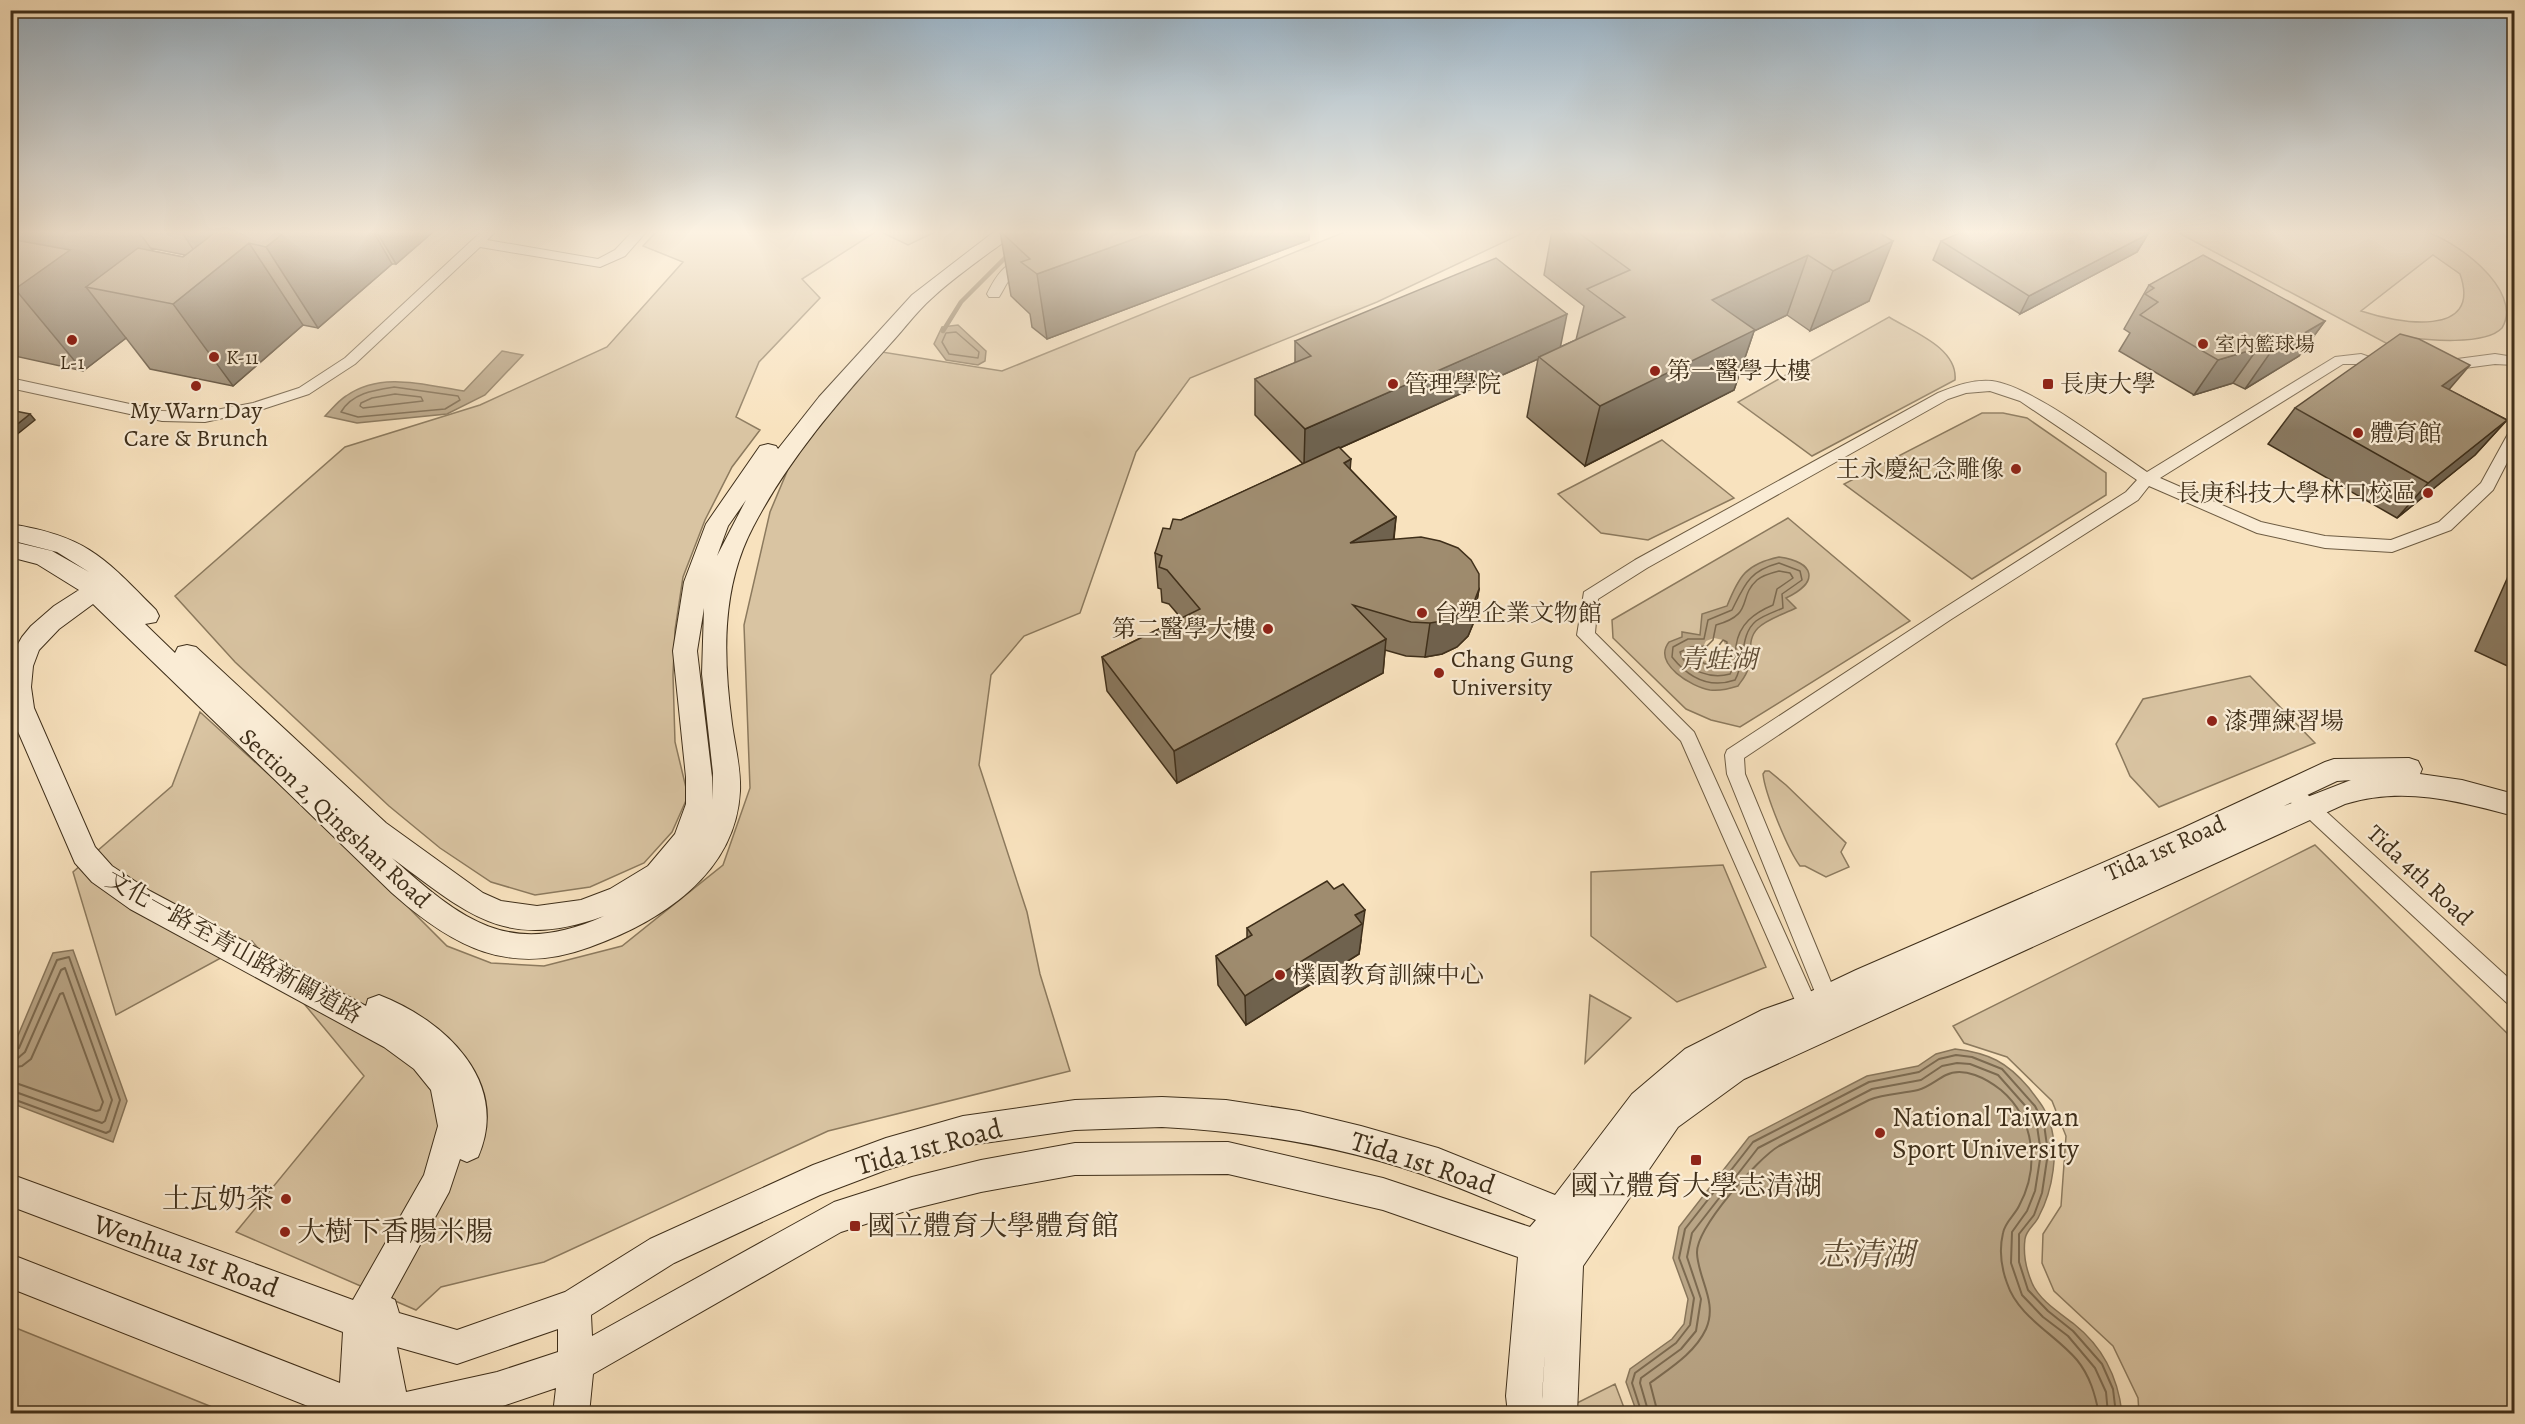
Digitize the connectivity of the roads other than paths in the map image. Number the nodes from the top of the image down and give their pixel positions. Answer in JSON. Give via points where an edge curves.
{"nodes":[{"id":1,"x":418,"y":297,"type":"edge"},
{"id":2,"x":904,"y":297,"type":"edge"},
{"id":3,"x":922,"y":297,"type":"edge"},
{"id":4,"x":2514,"y":361,"type":"edge"},
{"id":5,"x":2427,"y":368,"type":"edge"},
{"id":6,"x":2397,"y":370,"type":"edge"},
{"id":7,"x":10,"y":383,"type":"edge"},
{"id":8,"x":2514,"y":436,"type":"edge"},
{"id":9,"x":2147,"y":479,"type":"junction"},
{"id":10,"x":10,"y":532,"type":"edge"},
{"id":11,"x":10,"y":549,"type":"edge"},
{"id":12,"x":105,"y":592,"type":"junction"},
{"id":13,"x":2514,"y":791,"type":"edge"},
{"id":14,"x":2300,"y":799,"type":"junction"},
{"id":15,"x":2514,"y":805,"type":"edge"},
{"id":16,"x":2514,"y":996,"type":"edge"},
{"id":17,"x":1823,"y":1009,"type":"junction"},
{"id":18,"x":10,"y":1190,"type":"edge"},
{"id":19,"x":1562,"y":1213,"type":"junction"},
{"id":20,"x":1592,"y":1226,"type":"junction"},
{"id":21,"x":1536,"y":1246,"type":"junction"},
{"id":22,"x":1567,"y":1261,"type":"junction"},
{"id":23,"x":10,"y":1271,"type":"edge"},
{"id":24,"x":574,"y":1306,"type":"junction"},
{"id":25,"x":369,"y":1323,"type":"junction"},
{"id":26,"x":576,"y":1364,"type":"junction"},
{"id":27,"x":495,"y":1402,"type":"edge"},
{"id":28,"x":354,"y":1410,"type":"edge"},
{"id":29,"x":392,"y":1413,"type":"edge"},
{"id":30,"x":571,"y":1413,"type":"edge"},
{"id":31,"x":1526,"y":1413,"type":"edge"},
{"id":32,"x":1559,"y":1413,"type":"edge"}],
"edges":[{"from":1,"to":7,"type":"street","via":[[350,361],[304,391],[255,407],[205,417],[162,416]]},
{"from":2,"to":12,"type":"street","name":"Section 2, Qingshan Road","via":[[859,342],[788,425],[717,524],[696,582],[685,651],[699,804],[687,840],[658,874],[620,898],[581,912],[537,919],[498,913],[473,902],[376,831]]},
{"from":3,"to":12,"type":"street","name":"Section 2, Qingshan Road","via":[[832,394],[768,479],[737,535],[717,594],[715,668],[728,776],[725,806],[713,838],[674,890],[644,912],[566,943],[527,948],[495,944],[459,929],[375,861]]},
{"from":4,"to":5,"type":"street","via":[[2495,359]]},
{"from":6,"to":9,"type":"street","via":[[2361,359],[2340,360]]},
{"from":8,"to":9,"type":"street","via":[[2487,486],[2445,526],[2392,546],[2325,542],[2257,527]]},
{"from":9,"to":17,"type":"street","via":[[2132,496],[1734,755],[1737,774]]},
{"from":9,"to":17,"type":"street","via":[[2025,398],[1991,386],[1964,388],[1943,396],[1590,596],[1586,635],[1688,737]]},
{"from":10,"to":12,"type":"street","name":"Section 2, Qingshan Road","via":[[39,537],[83,555]]},
{"from":11,"to":12,"type":"street","name":"Section 2, Qingshan Road","via":[[44,557]]},
{"from":12,"to":25,"type":"street","name":"文化一路至青山路新闢道路","via":[[76,603],[48,625],[26,651],[18,673],[21,708],[85,855],[102,874],[140,900],[395,1037],[425,1059],[445,1084],[454,1126],[438,1181]]},
{"from":13,"to":14,"type":"street","name":"Tida 1st Road","via":[[2493,783],[2401,767],[2334,770]]},
{"from":14,"to":15,"type":"street","name":"Tida 1st Road","via":[[2405,783],[2490,796]]},
{"from":14,"to":16,"type":"street","name":"Tida 4th Road"},
{"from":14,"to":17,"type":"street","name":"Tida 1st Road"},
{"from":17,"to":19,"type":"street","name":"Tida 1st Road","via":[[1773,1020],[1696,1059],[1643,1105]]},
{"from":17,"to":20,"type":"street","name":"Tida 1st Road","via":[[1667,1116]]},
{"from":18,"to":25,"type":"street","name":"Wenhua 1st Road"},
{"from":19,"to":20,"type":"street","name":"Tida 1st Road"},
{"from":19,"to":21,"type":"street","name":"Tida 1st Road"},
{"from":19,"to":24,"type":"street","name":"Tida 1st Road","via":[[1438,1164],[1299,1126],[1162,1112],[1075,1115],[963,1131],[813,1181],[662,1251]]},
{"from":20,"to":22,"type":"street","name":"Tida 1st Road"},
{"from":21,"to":22,"type":"street","name":"Tida 1st Road"},
{"from":21,"to":26,"type":"street","name":"Tida 1st Road","via":[[1383,1194],[1228,1158],[1075,1159],[981,1176],[834,1218]]},
{"from":21,"to":31,"type":"street","via":[[1524,1396]]},
{"from":22,"to":32,"type":"street"},
{"from":23,"to":28,"type":"street"},
{"from":24,"to":25,"type":"street","name":"Tida 1st Road","via":[[457,1347]]},
{"from":24,"to":26,"type":"street"},
{"from":25,"to":28,"type":"street"},
{"from":25,"to":29,"type":"street"},
{"from":26,"to":27,"type":"street","name":"Tida 1st Road"},
{"from":26,"to":30,"type":"street"},
{"from":27,"to":29,"type":"street","name":"Tida 1st Road"},
{"from":28,"to":29,"type":"street","name":"Tida 1st Road"}]}
